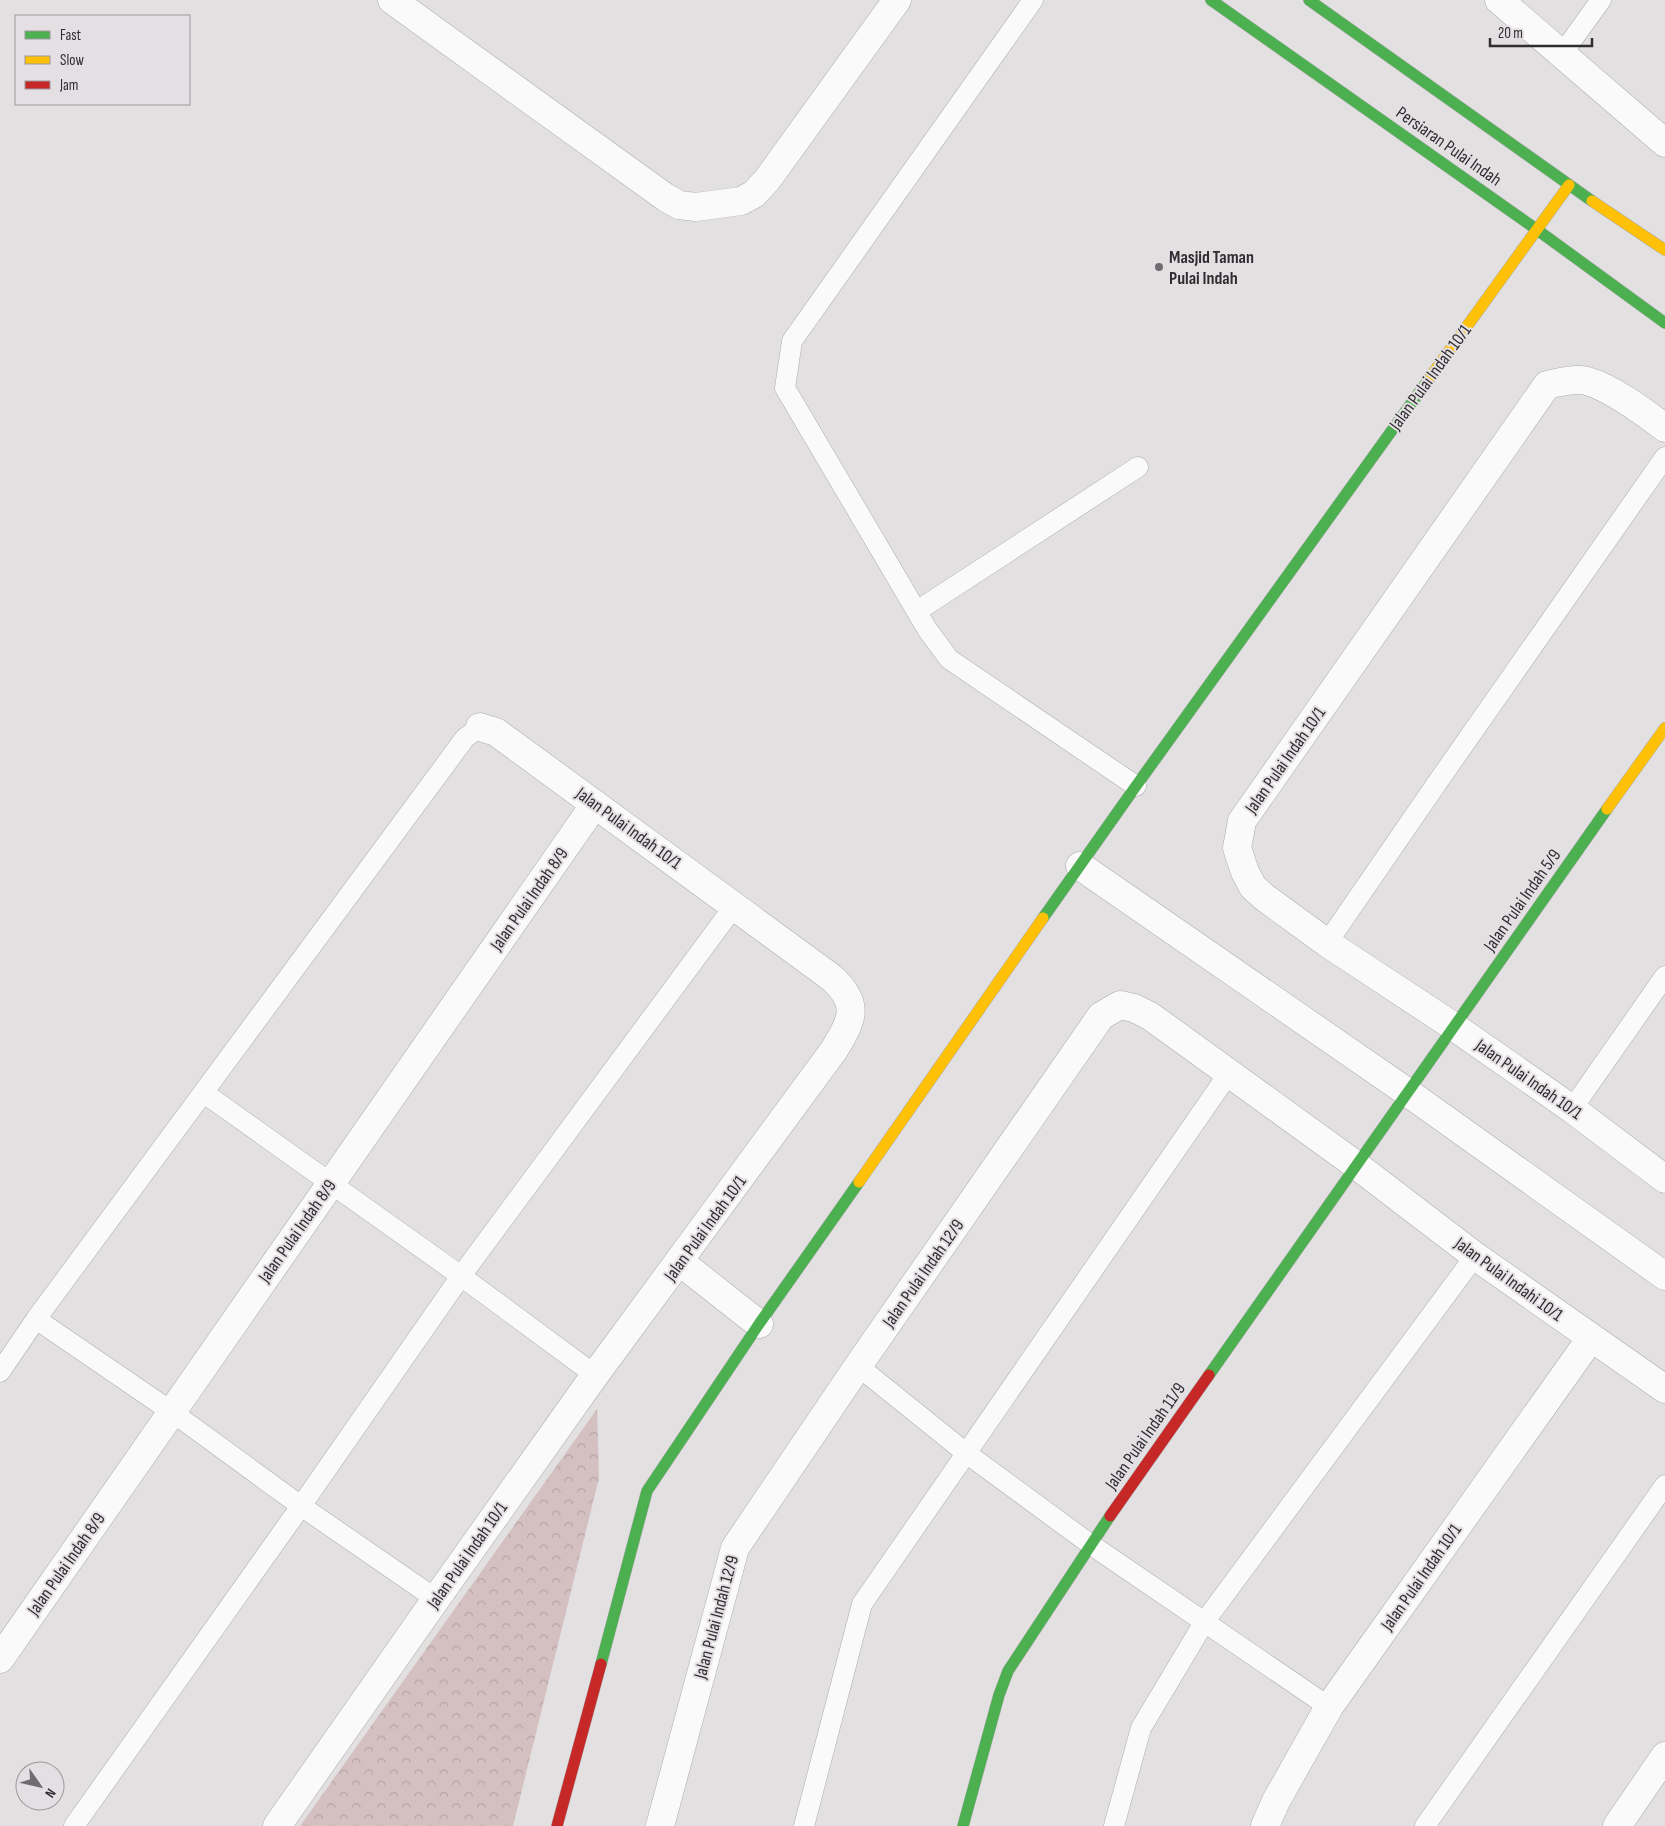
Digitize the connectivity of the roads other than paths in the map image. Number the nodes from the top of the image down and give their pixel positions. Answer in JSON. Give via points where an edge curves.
{"nodes":[{"id":1,"x":392,"y":0,"type":"edge"},
{"id":2,"x":897,"y":0,"type":"edge"},
{"id":3,"x":1033,"y":0,"type":"edge"},
{"id":4,"x":1211,"y":0,"type":"edge"},
{"id":5,"x":1308,"y":0,"type":"edge"},
{"id":6,"x":1499,"y":0,"type":"edge"},
{"id":7,"x":1601,"y":0,"type":"edge"},
{"id":8,"x":1562,"y":54,"type":"junction"},
{"id":9,"x":1665,"y":142,"type":"edge"},
{"id":10,"x":1568,"y":185,"type":"junction"},
{"id":11,"x":1536,"y":229,"type":"junction"},
{"id":12,"x":1665,"y":250,"type":"edge"},
{"id":13,"x":1665,"y":323,"type":"edge"},
{"id":14,"x":1665,"y":428,"type":"edge"},
{"id":15,"x":1665,"y":457,"type":"edge"},
{"id":16,"x":1138,"y":467,"type":"dead end"},
{"id":17,"x":917,"y":611,"type":"junction"},
{"id":18,"x":480,"y":727,"type":"joint"},
{"id":19,"x":1665,"y":728,"type":"edge"},
{"id":20,"x":1136,"y":786,"type":"junction"},
{"id":21,"x":595,"y":804,"type":"junction"},
{"id":22,"x":1080,"y":866,"type":"junction"},
{"id":23,"x":735,"y":905,"type":"junction"},
{"id":24,"x":1327,"y":943,"type":"junction"},
{"id":25,"x":1665,"y":976,"type":"edge"},
{"id":26,"x":1454,"y":1026,"type":"junction"},
{"id":27,"x":1229,"y":1073,"type":"junction"},
{"id":28,"x":1407,"y":1092,"type":"junction"},
{"id":29,"x":204,"y":1093,"type":"junction"},
{"id":30,"x":1572,"y":1109,"type":"junction"},
{"id":31,"x":1356,"y":1165,"type":"junction"},
{"id":32,"x":1665,"y":1179,"type":"edge"},
{"id":33,"x":331,"y":1182,"type":"junction"},
{"id":34,"x":1475,"y":1256,"type":"junction"},
{"id":35,"x":680,"y":1262,"type":"junction"},
{"id":36,"x":461,"y":1276,"type":"junction"},
{"id":37,"x":1665,"y":1276,"type":"edge"},
{"id":38,"x":36,"y":1319,"type":"junction"},
{"id":39,"x":759,"y":1324,"type":"junction"},
{"id":40,"x":1591,"y":1338,"type":"junction"},
{"id":41,"x":858,"y":1366,"type":"junction"},
{"id":42,"x":0,"y":1372,"type":"edge"},
{"id":43,"x":595,"y":1375,"type":"junction"},
{"id":44,"x":1665,"y":1390,"type":"edge"},
{"id":45,"x":172,"y":1412,"type":"junction"},
{"id":46,"x":966,"y":1453,"type":"junction"},
{"id":47,"x":1665,"y":1485,"type":"edge"},
{"id":48,"x":301,"y":1506,"type":"junction"},
{"id":49,"x":1090,"y":1544,"type":"junction"},
{"id":50,"x":436,"y":1599,"type":"junction"},
{"id":51,"x":1205,"y":1621,"type":"junction"},
{"id":52,"x":0,"y":1659,"type":"edge"},
{"id":53,"x":1329,"y":1707,"type":"junction"},
{"id":54,"x":1665,"y":1756,"type":"edge"},
{"id":55,"x":74,"y":1826,"type":"edge"},
{"id":56,"x":278,"y":1826,"type":"edge"},
{"id":57,"x":557,"y":1826,"type":"edge"},
{"id":58,"x":660,"y":1826,"type":"edge"},
{"id":59,"x":804,"y":1826,"type":"edge"},
{"id":60,"x":963,"y":1826,"type":"edge"},
{"id":61,"x":1114,"y":1826,"type":"edge"},
{"id":62,"x":1265,"y":1826,"type":"edge"},
{"id":63,"x":1425,"y":1826,"type":"edge"},
{"id":64,"x":1617,"y":1826,"type":"edge"}],
"edges":[{"from":1,"to":2,"type":"street","via":[[665,197],[680,205],[696,207],[741,201],[754,194]]},
{"from":3,"to":17,"type":"lane","via":[[792,341],[785,388]]},
{"from":4,"to":11,"type":"street","name":"Persiaran Pulai Indah"},
{"from":5,"to":10,"type":"street"},
{"from":6,"to":8,"type":"street"},
{"from":7,"to":8,"type":"lane"},
{"from":8,"to":9,"type":"street"},
{"from":10,"to":11,"type":"street","name":"Jalan Pulai Indah 10/1"},
{"from":10,"to":12,"type":"street"},
{"from":11,"to":13,"type":"street","name":"Persiaran Pulai Indah"},
{"from":11,"to":20,"type":"street","name":"Jalan Pulai Indah 10/1"},
{"from":14,"to":24,"type":"street","name":"Jalan Pulai Indah 10/1","via":[[1644,411],[1586,381],[1548,385],[1242,821],[1237,848],[1253,887]]},
{"from":15,"to":24,"type":"lane"},
{"from":16,"to":17,"type":"lane"},
{"from":17,"to":20,"type":"lane","via":[[949,659]]},
{"from":18,"to":21,"type":"street","name":"Jalan Pulai Indah 10/1","via":[[496,732]]},
{"from":18,"to":29,"type":"lane","via":[[465,738]]},
{"from":19,"to":26,"type":"street","name":"Jalan Pulai Indah 5/9"},
{"from":20,"to":22,"type":"street","name":"Jalan Pulai Indah 10/1"},
{"from":21,"to":23,"type":"street","name":"Jalan Pulai Indah 10/1"},
{"from":21,"to":33,"type":"street","name":"Jalan Pulai Indah 8/9"},
{"from":22,"to":28,"type":"street"},
{"from":22,"to":39,"type":"street","name":"Jalan Pulai Indah 10/1"},
{"from":23,"to":35,"type":"street","name":"Jalan Pulai Indah 10/1","via":[[832,978],[844,989],[852,1008],[846,1030],[834,1050]]},
{"from":23,"to":36,"type":"lane"},
{"from":24,"to":26,"type":"street","name":"Jalan Pulai Indah 10/1"},
{"from":25,"to":30,"type":"lane"},
{"from":26,"to":28,"type":"street","name":"Jalan Pulai Indah 5/9"},
{"from":26,"to":30,"type":"street","name":"Jalan Pulai Indah 10/1"},
{"from":27,"to":31,"type":"street","name":"Jalan Pulai Indah 12/9"},
{"from":27,"to":41,"type":"street","name":"Jalan Pulai Indah 12/9","via":[[1134,1008],[1120,1005],[1101,1016]]},
{"from":27,"to":46,"type":"lane"},
{"from":28,"to":31,"type":"street","name":"Jalan Pulai Indah 11/9"},
{"from":28,"to":37,"type":"street"},
{"from":29,"to":33,"type":"lane"},
{"from":29,"to":38,"type":"lane"},
{"from":30,"to":32,"type":"street","name":"Jalan Pulai Indah 10/1"},
{"from":31,"to":34,"type":"street","name":"Jalan Pulai Indahi 10/1"},
{"from":31,"to":49,"type":"street","name":"Jalan Pulai Indah 11/9"},
{"from":33,"to":36,"type":"lane"},
{"from":33,"to":45,"type":"street","name":"Jalan Pulai Indah 8/9"},
{"from":34,"to":40,"type":"street","name":"Jalan Pulai Indahi 10/1"},
{"from":34,"to":51,"type":"lane"},
{"from":35,"to":39,"type":"street"},
{"from":35,"to":43,"type":"street","name":"Jalan Pulai Indah 10/1"},
{"from":36,"to":43,"type":"lane"},
{"from":36,"to":48,"type":"lane"},
{"from":38,"to":42,"type":"lane"},
{"from":38,"to":45,"type":"lane"},
{"from":39,"to":57,"type":"street","name":"Jalan Pulai Indah 10/1","via":[[647,1491]]},
{"from":40,"to":44,"type":"street","name":"Jalan Pulai Indahi 10/1"},
{"from":40,"to":53,"type":"street","name":"Jalan Pulai Indah 10/1"},
{"from":41,"to":46,"type":"lane"},
{"from":41,"to":58,"type":"street","name":"Jalan Pulai Indah 12/9","via":[[735,1548]]},
{"from":43,"to":50,"type":"street","name":"Jalan Pulai Indah 10/1"},
{"from":45,"to":48,"type":"lane"},
{"from":45,"to":52,"type":"street","name":"Jalan Pulai Indah 8/9"},
{"from":46,"to":49,"type":"lane"},
{"from":46,"to":59,"type":"lane","via":[[862,1604]]},
{"from":47,"to":63,"type":"lane"},
{"from":48,"to":50,"type":"lane"},
{"from":48,"to":55,"type":"lane"},
{"from":49,"to":51,"type":"lane"},
{"from":49,"to":60,"type":"street","name":"Jalan Pulai Indah 11/9","via":[[1008,1671]]},
{"from":50,"to":56,"type":"street","name":"Jalan Pulai Indah 10/1"},
{"from":51,"to":53,"type":"lane"},
{"from":51,"to":61,"type":"lane","via":[[1141,1728]]},
{"from":53,"to":62,"type":"street","name":"Jalan Pulai Indah 10/1"},
{"from":54,"to":64,"type":"street"}]}
